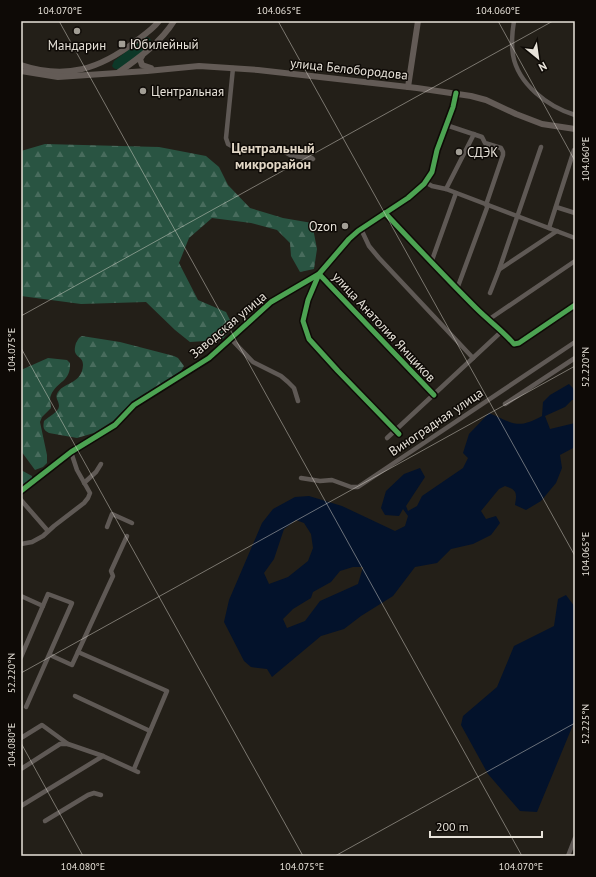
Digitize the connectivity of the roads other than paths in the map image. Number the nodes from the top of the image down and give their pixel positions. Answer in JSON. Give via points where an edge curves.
{"nodes":[{"id":1,"x":159,"y":21,"type":"edge"},
{"id":2,"x":174,"y":21,"type":"edge"},
{"id":3,"x":418,"y":21,"type":"edge"},
{"id":4,"x":514,"y":21,"type":"edge"},
{"id":5,"x":153,"y":45,"type":"junction"},
{"id":6,"x":116,"y":56,"type":"junction"},
{"id":7,"x":21,"y":65,"type":"edge"},
{"id":8,"x":233,"y":68,"type":"junction"},
{"id":9,"x":162,"y":69,"type":"junction"},
{"id":10,"x":21,"y":71,"type":"edge"},
{"id":11,"x":117,"y":72,"type":"junction"},
{"id":12,"x":408,"y":87,"type":"junction"},
{"id":13,"x":456,"y":93,"type":"junction"},
{"id":14,"x":575,"y":115,"type":"edge"},
{"id":15,"x":446,"y":125,"type":"junction"},
{"id":16,"x":575,"y":129,"type":"edge"},
{"id":17,"x":474,"y":134,"type":"junction"},
{"id":18,"x":541,"y":146,"type":"dead end"},
{"id":19,"x":574,"y":150,"type":"edge"},
{"id":20,"x":313,"y":159,"type":"dead end"},
{"id":21,"x":568,"y":169,"type":"junction"},
{"id":22,"x":575,"y":171,"type":"edge"},
{"id":23,"x":425,"y":182,"type":"junction"},
{"id":24,"x":446,"y":189,"type":"junction"},
{"id":25,"x":456,"y":193,"type":"junction"},
{"id":26,"x":487,"y":205,"type":"junction"},
{"id":27,"x":556,"y":207,"type":"junction"},
{"id":28,"x":385,"y":213,"type":"junction"},
{"id":29,"x":575,"y":214,"type":"edge"},
{"id":30,"x":518,"y":217,"type":"junction"},
{"id":31,"x":549,"y":228,"type":"junction"},
{"id":32,"x":362,"y":229,"type":"junction"},
{"id":33,"x":557,"y":231,"type":"junction"},
{"id":34,"x":575,"y":238,"type":"edge"},
{"id":35,"x":575,"y":261,"type":"edge"},
{"id":36,"x":431,"y":263,"type":"junction"},
{"id":37,"x":500,"y":270,"type":"junction"},
{"id":38,"x":319,"y":274,"type":"junction"},
{"id":39,"x":457,"y":289,"type":"junction"},
{"id":40,"x":490,"y":293,"type":"dead end"},
{"id":41,"x":575,"y":305,"type":"edge"},
{"id":42,"x":488,"y":320,"type":"junction"},
{"id":43,"x":502,"y":331,"type":"junction"},
{"id":44,"x":231,"y":339,"type":"junction"},
{"id":45,"x":575,"y":342,"type":"edge"},
{"id":46,"x":473,"y":358,"type":"junction"},
{"id":47,"x":575,"y":358,"type":"edge"},
{"id":48,"x":434,"y":395,"type":"junction"},
{"id":49,"x":298,"y":401,"type":"dead end"},
{"id":50,"x":504,"y":404,"type":"dead end"},
{"id":51,"x":397,"y":432,"type":"junction"},
{"id":52,"x":387,"y":438,"type":"dead end"},
{"id":53,"x":71,"y":452,"type":"junction"},
{"id":54,"x":101,"y":464,"type":"dead end"},
{"id":55,"x":301,"y":478,"type":"dead end"},
{"id":56,"x":84,"y":483,"type":"junction"},
{"id":57,"x":21,"y":492,"type":"edge"},
{"id":58,"x":21,"y":500,"type":"edge"},
{"id":59,"x":132,"y":523,"type":"dead end"},
{"id":60,"x":107,"y":527,"type":"dead end"},
{"id":61,"x":48,"y":531,"type":"junction"},
{"id":62,"x":127,"y":536,"type":"dead end"},
{"id":63,"x":21,"y":544,"type":"edge"},
{"id":64,"x":21,"y":596,"type":"edge"},
{"id":65,"x":43,"y":606,"type":"junction"},
{"id":66,"x":78,"y":652,"type":"junction"},
{"id":67,"x":50,"y":655,"type":"junction"},
{"id":68,"x":21,"y":656,"type":"edge"},
{"id":69,"x":75,"y":696,"type":"dead end"},
{"id":70,"x":26,"y":707,"type":"dead end"},
{"id":71,"x":150,"y":730,"type":"junction"},
{"id":72,"x":21,"y":738,"type":"edge"},
{"id":73,"x":68,"y":744,"type":"junction"},
{"id":74,"x":103,"y":756,"type":"junction"},
{"id":75,"x":21,"y":769,"type":"edge"},
{"id":76,"x":101,"y":795,"type":"dead end"},
{"id":77,"x":21,"y":806,"type":"edge"},
{"id":78,"x":45,"y":821,"type":"dead end"},
{"id":79,"x":575,"y":838,"type":"edge"},
{"id":80,"x":568,"y":856,"type":"edge"}],
"edges":[{"from":1,"to":6,"type":"main road"},
{"from":2,"to":5,"type":"main road"},
{"from":3,"to":12,"type":"main road"},
{"from":4,"to":14,"type":"street","via":[[511,38],[513,57],[520,74],[528,86],[548,102]]},
{"from":5,"to":9,"type":"main road","name":"улица Белобородова","via":[[140,59],[140,63],[145,67]]},
{"from":5,"to":11,"type":"main road"},
{"from":6,"to":7,"type":"main road","via":[[96,66],[71,71],[44,70]]},
{"from":6,"to":11,"type":"main road","via":[[108,64],[110,69]]},
{"from":8,"to":9,"type":"main road","name":"улица Белобородова","via":[[199,66]]},
{"from":8,"to":12,"type":"main road","name":"улица Белобородова"},
{"from":8,"to":20,"type":"street","via":[[226,138],[228,144],[237,149],[285,152],[292,156]]},
{"from":9,"to":11,"type":"main road","name":"улица Белобородова"},
{"from":10,"to":11,"type":"main road","name":"улица Белобородова","via":[[58,77]]},
{"from":12,"to":13,"type":"main road","name":"улица Белобородова"},
{"from":13,"to":15,"type":"main road","name":"Заводская улица"},
{"from":13,"to":16,"type":"main road","name":"улица Белобородова","via":[[486,100],[542,124]]},
{"from":15,"to":17,"type":"street"},
{"from":15,"to":23,"type":"main road","name":"Заводская улица","via":[[432,172]]},
{"from":17,"to":24,"type":"street"},
{"from":17,"to":26,"type":"street","via":[[485,143],[501,148],[503,152]]},
{"from":18,"to":30,"type":"street"},
{"from":19,"to":21,"type":"street"},
{"from":21,"to":22,"type":"street"},
{"from":21,"to":27,"type":"street"},
{"from":23,"to":24,"type":"street"},
{"from":23,"to":28,"type":"main road","name":"Заводская улица","via":[[408,198]]},
{"from":24,"to":25,"type":"street"},
{"from":25,"to":26,"type":"street"},
{"from":25,"to":36,"type":"street"},
{"from":26,"to":30,"type":"street"},
{"from":26,"to":39,"type":"street"},
{"from":27,"to":29,"type":"street"},
{"from":27,"to":31,"type":"street"},
{"from":28,"to":32,"type":"main road","name":"Заводская улица"},
{"from":28,"to":36,"type":"street"},
{"from":30,"to":31,"type":"street"},
{"from":30,"to":37,"type":"street"},
{"from":31,"to":33,"type":"street"},
{"from":32,"to":38,"type":"main road","name":"Заводская улица","via":[[349,239]]},
{"from":32,"to":46,"type":"street","via":[[369,246],[379,258]]},
{"from":33,"to":34,"type":"street"},
{"from":33,"to":37,"type":"street"},
{"from":35,"to":42,"type":"street"},
{"from":36,"to":39,"type":"street"},
{"from":37,"to":40,"type":"street"},
{"from":38,"to":44,"type":"main road","name":"Заводская улица","via":[[271,302]]},
{"from":38,"to":48,"type":"street","name":"улица Анатолия Ямщиков"},
{"from":38,"to":51,"type":"street","via":[[303,320],[311,341]]},
{"from":39,"to":42,"type":"street"},
{"from":41,"to":43,"type":"street","via":[[518,344],[514,344]]},
{"from":42,"to":43,"type":"street"},
{"from":43,"to":46,"type":"street"},
{"from":44,"to":49,"type":"street","via":[[253,362],[288,382],[294,388]]},
{"from":44,"to":53,"type":"main road","name":"Заводская улица","via":[[199,365],[134,405],[112,427]]},
{"from":45,"to":55,"type":"street","name":"Виноградная улица","via":[[358,487],[332,480],[320,482]]},
{"from":46,"to":48,"type":"street"},
{"from":47,"to":50,"type":"street"},
{"from":48,"to":51,"type":"street"},
{"from":51,"to":52,"type":"street"},
{"from":53,"to":56,"type":"street"},
{"from":53,"to":57,"type":"main road","name":"Заводская улица"},
{"from":54,"to":56,"type":"street"},
{"from":56,"to":61,"type":"street","via":[[90,493],[88,498]]},
{"from":58,"to":61,"type":"street"},
{"from":59,"to":60,"type":"street","via":[[112,514]]},
{"from":61,"to":63,"type":"street","via":[[39,539]]},
{"from":62,"to":66,"type":"street","via":[[111,571],[113,576]]},
{"from":64,"to":65,"type":"street"},
{"from":65,"to":67,"type":"street","via":[[48,594],[72,603]]},
{"from":65,"to":68,"type":"street"},
{"from":66,"to":67,"type":"street","via":[[72,665]]},
{"from":66,"to":71,"type":"street","via":[[167,691]]},
{"from":67,"to":70,"type":"street"},
{"from":69,"to":71,"type":"street"},
{"from":71,"to":74,"type":"street","via":[[136,770]]},
{"from":72,"to":73,"type":"street","via":[[42,725]]},
{"from":73,"to":74,"type":"street"},
{"from":73,"to":75,"type":"street","via":[[60,744]]},
{"from":74,"to":77,"type":"street"},
{"from":76,"to":78,"type":"street","via":[[88,795]]},
{"from":79,"to":80,"type":"street"}]}
